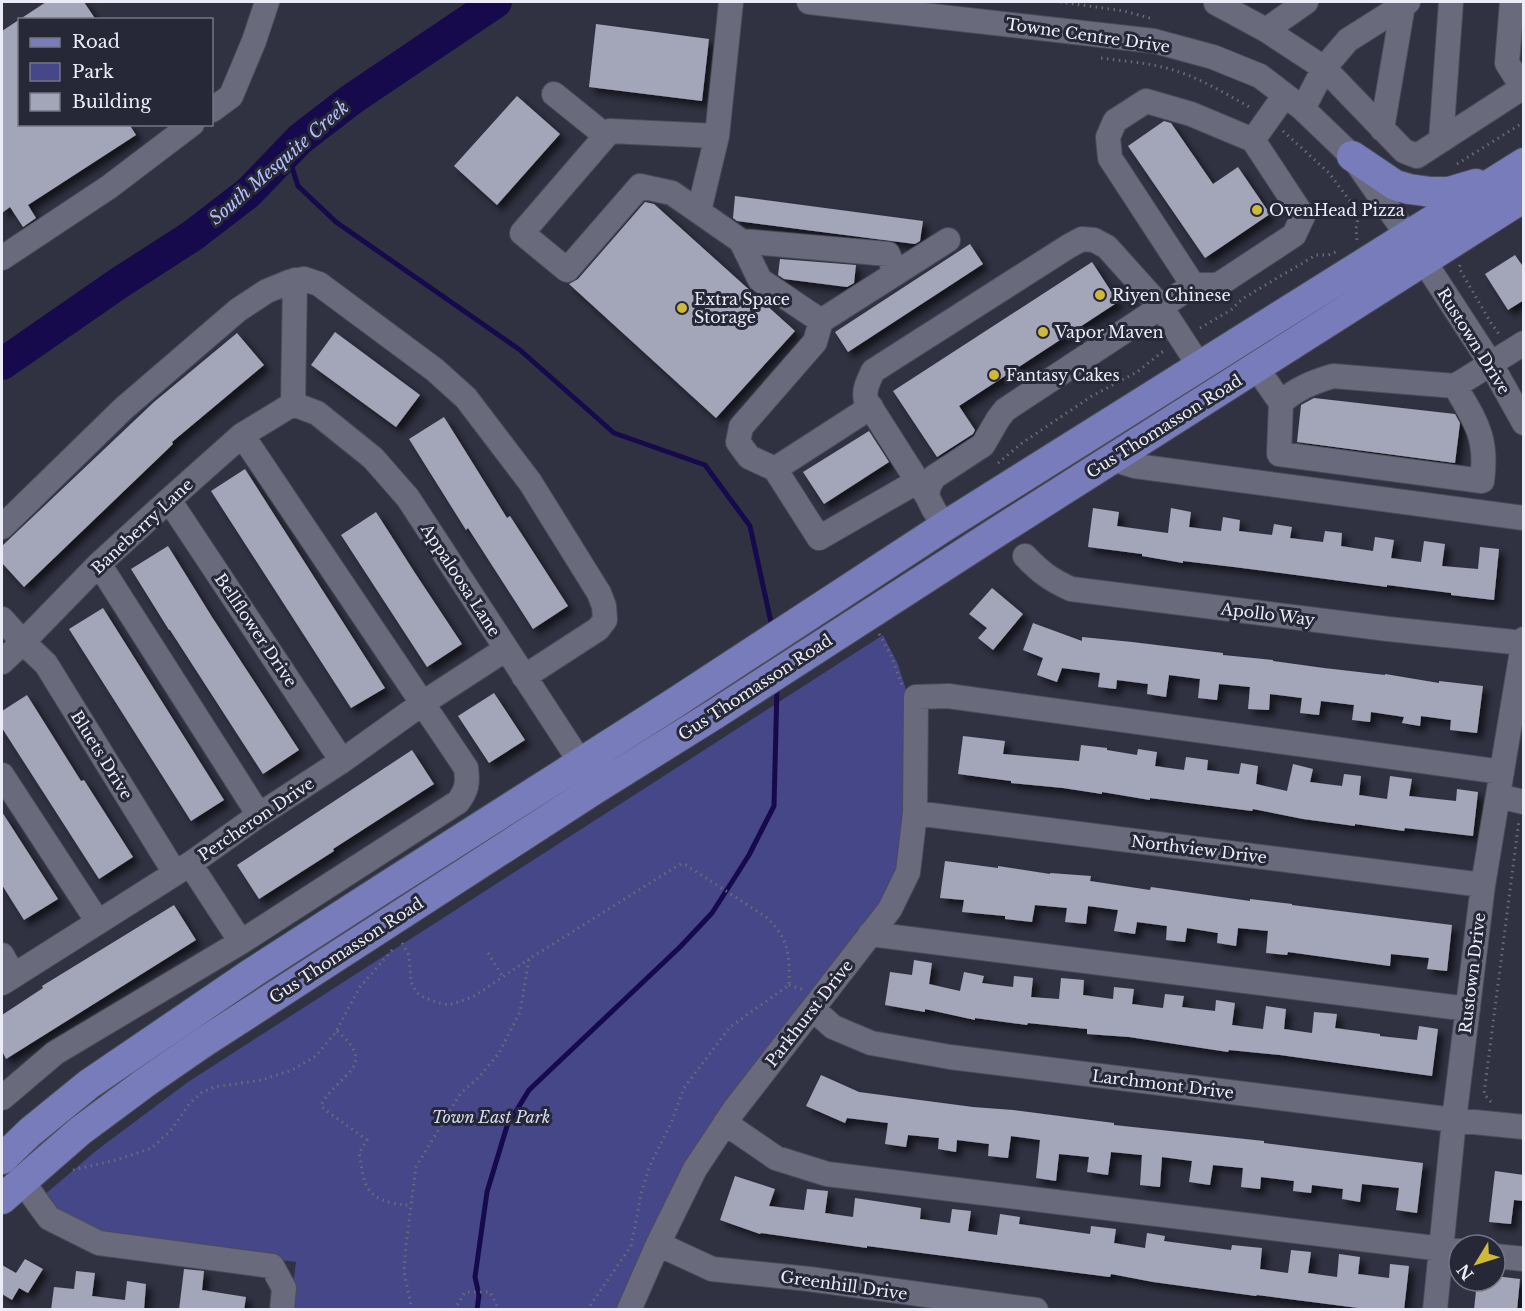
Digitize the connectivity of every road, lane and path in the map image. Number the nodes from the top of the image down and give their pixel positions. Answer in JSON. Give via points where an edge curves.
{"nodes":[{"id":1,"x":267,"y":2,"type":"edge"},
{"id":2,"x":731,"y":2,"type":"edge"},
{"id":3,"x":808,"y":2,"type":"edge"},
{"id":4,"x":1217,"y":2,"type":"edge"},
{"id":5,"x":1306,"y":2,"type":"edge"},
{"id":6,"x":1451,"y":2,"type":"edge"},
{"id":7,"x":1512,"y":2,"type":"edge"},
{"id":8,"x":1405,"y":3,"type":"edge"},
{"id":9,"x":971,"y":11,"type":"edge"},
{"id":10,"x":1266,"y":30,"type":"junction"},
{"id":11,"x":1324,"y":68,"type":"junction"},
{"id":12,"x":1523,"y":89,"type":"edge"},
{"id":13,"x":554,"y":94,"type":"dead end"},
{"id":14,"x":1294,"y":102,"type":"junction"},
{"id":15,"x":213,"y":109,"type":"edge"},
{"id":16,"x":189,"y":126,"type":"edge"},
{"id":17,"x":1382,"y":129,"type":"junction"},
{"id":18,"x":606,"y":136,"type":"junction"},
{"id":19,"x":717,"y":136,"type":"junction"},
{"id":20,"x":1253,"y":140,"type":"junction"},
{"id":21,"x":1441,"y":140,"type":"junction"},
{"id":22,"x":1352,"y":156,"type":"junction"},
{"id":23,"x":1513,"y":169,"type":"edge"},
{"id":24,"x":1521,"y":204,"type":"edge"},
{"id":25,"x":699,"y":211,"type":"junction"},
{"id":26,"x":1407,"y":235,"type":"junction"},
{"id":27,"x":948,"y":240,"type":"dead end"},
{"id":28,"x":1358,"y":240,"type":"dead end"},
{"id":29,"x":741,"y":241,"type":"junction"},
{"id":30,"x":1352,"y":244,"type":"dead end"},
{"id":31,"x":1337,"y":252,"type":"dead end"},
{"id":32,"x":2,"y":258,"type":"edge"},
{"id":33,"x":1423,"y":260,"type":"junction"},
{"id":34,"x":1460,"y":261,"type":"dead end"},
{"id":35,"x":895,"y":273,"type":"junction"},
{"id":36,"x":295,"y":280,"type":"junction"},
{"id":37,"x":1192,"y":285,"type":"junction"},
{"id":38,"x":1161,"y":307,"type":"junction"},
{"id":39,"x":821,"y":321,"type":"junction"},
{"id":40,"x":1182,"y":338,"type":"junction"},
{"id":41,"x":1517,"y":347,"type":"edge"},
{"id":42,"x":1491,"y":364,"type":"junction"},
{"id":43,"x":1200,"y":367,"type":"junction"},
{"id":44,"x":1256,"y":367,"type":"junction"},
{"id":45,"x":1455,"y":386,"type":"junction"},
{"id":46,"x":1281,"y":403,"type":"junction"},
{"id":47,"x":293,"y":404,"type":"junction"},
{"id":48,"x":871,"y":407,"type":"junction"},
{"id":49,"x":1524,"y":423,"type":"edge"},
{"id":50,"x":1094,"y":432,"type":"junction"},
{"id":51,"x":242,"y":435,"type":"junction"},
{"id":52,"x":1112,"y":459,"type":"junction"},
{"id":53,"x":775,"y":469,"type":"junction"},
{"id":54,"x":991,"y":469,"type":"dead end"},
{"id":55,"x":922,"y":489,"type":"junction"},
{"id":56,"x":169,"y":500,"type":"junction"},
{"id":57,"x":1524,"y":518,"type":"edge"},
{"id":58,"x":945,"y":526,"type":"junction"},
{"id":59,"x":2,"y":527,"type":"edge"},
{"id":60,"x":1025,"y":556,"type":"dead end"},
{"id":61,"x":99,"y":564,"type":"junction"},
{"id":62,"x":2,"y":620,"type":"edge"},
{"id":63,"x":876,"y":630,"type":"dead end"},
{"id":64,"x":1523,"y":641,"type":"edge"},
{"id":65,"x":23,"y":642,"type":"junction"},
{"id":66,"x":506,"y":649,"type":"junction"},
{"id":67,"x":2,"y":662,"type":"edge"},
{"id":68,"x":524,"y":677,"type":"junction"},
{"id":69,"x":423,"y":703,"type":"junction"},
{"id":70,"x":916,"y":704,"type":"junction"},
{"id":71,"x":342,"y":761,"type":"junction"},
{"id":72,"x":1502,"y":772,"type":"junction"},
{"id":73,"x":2,"y":775,"type":"edge"},
{"id":74,"x":588,"y":776,"type":"junction"},
{"id":75,"x":1498,"y":796,"type":"junction"},
{"id":76,"x":1521,"y":810,"type":"edge"},
{"id":77,"x":915,"y":813,"type":"junction"},
{"id":78,"x":259,"y":815,"type":"junction"},
{"id":79,"x":182,"y":869,"type":"junction"},
{"id":80,"x":1483,"y":885,"type":"junction"},
{"id":81,"x":98,"y":922,"type":"junction"},
{"id":82,"x":870,"y":934,"type":"junction"},
{"id":83,"x":241,"y":942,"type":"junction"},
{"id":84,"x":488,"y":953,"type":"dead end"},
{"id":85,"x":529,"y":959,"type":"junction"},
{"id":86,"x":5,"y":971,"type":"edge"},
{"id":87,"x":502,"y":977,"type":"junction"},
{"id":88,"x":813,"y":1009,"type":"junction"},
{"id":89,"x":1468,"y":1009,"type":"junction"},
{"id":90,"x":337,"y":1031,"type":"junction"},
{"id":91,"x":2,"y":1098,"type":"edge"},
{"id":92,"x":1493,"y":1106,"type":"dead end"},
{"id":93,"x":1454,"y":1120,"type":"junction"},
{"id":94,"x":725,"y":1123,"type":"junction"},
{"id":95,"x":1524,"y":1127,"type":"edge"},
{"id":96,"x":2,"y":1159,"type":"edge"},
{"id":97,"x":71,"y":1170,"type":"dead end"},
{"id":98,"x":12,"y":1190,"type":"edge"},
{"id":99,"x":411,"y":1206,"type":"junction"},
{"id":100,"x":1451,"y":1233,"type":"edge"},
{"id":101,"x":658,"y":1244,"type":"junction"},
{"id":102,"x":1447,"y":1250,"type":"edge"},
{"id":103,"x":1507,"y":1257,"type":"edge"},
{"id":104,"x":1524,"y":1259,"type":"edge"},
{"id":105,"x":1447,"y":1261,"type":"edge"},
{"id":106,"x":282,"y":1310,"type":"edge"},
{"id":107,"x":412,"y":1310,"type":"edge"},
{"id":108,"x":454,"y":1310,"type":"edge"},
{"id":109,"x":499,"y":1310,"type":"edge"},
{"id":110,"x":587,"y":1310,"type":"edge"},
{"id":111,"x":629,"y":1310,"type":"edge"},
{"id":112,"x":1036,"y":1310,"type":"edge"},
{"id":113,"x":1434,"y":1310,"type":"edge"}],
"edges":[{"from":1,"to":15,"type":"street","via":[[231,96]]},
{"from":2,"to":19,"type":"street"},
{"from":3,"to":9,"type":"street","name":"Towne Centre Drive"},
{"from":4,"to":10,"type":"street"},
{"from":5,"to":10,"type":"street"},
{"from":6,"to":21,"type":"street"},
{"from":7,"to":12,"type":"street","via":[[1507,63]]},
{"from":8,"to":11,"type":"street","via":[[1348,40]]},
{"from":8,"to":17,"type":"street"},
{"from":9,"to":14,"type":"street","name":"Towne Centre Drive","via":[[1154,41],[1213,57],[1260,76]]},
{"from":10,"to":11,"type":"street"},
{"from":11,"to":14,"type":"street"},
{"from":11,"to":17,"type":"street"},
{"from":12,"to":21,"type":"street"},
{"from":13,"to":18,"type":"street"},
{"from":14,"to":20,"type":"street"},
{"from":14,"to":22,"type":"street","name":"Towne Centre Drive"},
{"from":16,"to":32,"type":"street","via":[[109,187]]},
{"from":17,"to":21,"type":"street","via":[[1404,151],[1417,156]]},
{"from":18,"to":19,"type":"street","via":[[610,131]]},
{"from":18,"to":25,"type":"street","via":[[522,233],[567,270],[640,186],[672,193]]},
{"from":19,"to":25,"type":"street"},
{"from":20,"to":37,"type":"street","via":[[1303,216],[1294,236],[1218,285]]},
{"from":20,"to":37,"type":"street","via":[[1146,100],[1115,121],[1108,137],[1110,158]]},
{"from":22,"to":23,"type":"main road","via":[[1395,185],[1431,192],[1449,192]]},
{"from":22,"to":26,"type":"street","name":"Towne Centre Drive"},
{"from":23,"to":26,"type":"main road","name":"Gus Thomasson Road"},
{"from":24,"to":33,"type":"main road","name":"Gus Thomasson Road"},
{"from":25,"to":29,"type":"street"},
{"from":26,"to":33,"type":"street","name":"Towne Centre Drive"},
{"from":26,"to":43,"type":"main road","name":"Gus Thomasson Road"},
{"from":27,"to":35,"type":"street"},
{"from":28,"to":30,"type":"path"},
{"from":29,"to":35,"type":"street","via":[[888,254]]},
{"from":29,"to":39,"type":"street","via":[[760,280]]},
{"from":31,"to":40,"type":"path","via":[[1316,255]]},
{"from":33,"to":42,"type":"street","name":"Rustown Drive"},
{"from":33,"to":44,"type":"main road","name":"Gus Thomasson Road"},
{"from":34,"to":41,"type":"path","via":[[1460,268],[1491,323]]},
{"from":35,"to":39,"type":"street"},
{"from":36,"to":47,"type":"street"},
{"from":36,"to":59,"type":"street","via":[[267,291],[238,310],[124,408]]},
{"from":36,"to":68,"type":"street","via":[[319,284],[435,370],[466,398],[530,482],[599,592],[605,620],[598,629]]},
{"from":37,"to":38,"type":"street"},
{"from":38,"to":40,"type":"street"},
{"from":38,"to":48,"type":"street","via":[[1107,247],[1082,239],[873,372],[864,396]]},
{"from":38,"to":55,"type":"street","via":[[1005,410],[983,445]]},
{"from":39,"to":53,"type":"street","via":[[815,342],[741,427],[738,441],[749,457]]},
{"from":40,"to":43,"type":"street"},
{"from":40,"to":54,"type":"path","via":[[1137,372],[1092,396],[1022,444]]},
{"from":41,"to":42,"type":"street"},
{"from":42,"to":45,"type":"street"},
{"from":42,"to":49,"type":"street","name":"Rustown Drive"},
{"from":43,"to":50,"type":"main road","name":"Gus Thomasson Road"},
{"from":44,"to":46,"type":"street"},
{"from":44,"to":52,"type":"main road","name":"Gus Thomasson Road"},
{"from":45,"to":46,"type":"street","via":[[1333,375],[1304,387]]},
{"from":45,"to":46,"type":"street","via":[[1478,425],[1484,464],[1482,481],[1279,454]]},
{"from":47,"to":51,"type":"street","name":"Baneberry Lane"},
{"from":47,"to":66,"type":"street","name":"Appaloosa Lane","via":[[317,413],[373,458],[408,498]]},
{"from":48,"to":53,"type":"street"},
{"from":48,"to":55,"type":"street"},
{"from":50,"to":52,"type":"main road"},
{"from":50,"to":58,"type":"main road","name":"Gus Thomasson Road"},
{"from":51,"to":56,"type":"street","name":"Baneberry Lane"},
{"from":51,"to":69,"type":"street"},
{"from":52,"to":57,"type":"street"},
{"from":52,"to":74,"type":"main road","name":"Gus Thomasson Road","via":[[715,714]]},
{"from":53,"to":55,"type":"street","via":[[819,538]]},
{"from":55,"to":58,"type":"street"},
{"from":56,"to":61,"type":"street","name":"Baneberry Lane"},
{"from":56,"to":71,"type":"street","name":"Bellflower Drive"},
{"from":58,"to":74,"type":"main road","name":"Gus Thomasson Road","via":[[718,675]]},
{"from":60,"to":64,"type":"street","name":"Apollo Way","via":[[1052,580],[1071,590],[1388,629]]},
{"from":61,"to":65,"type":"street","name":"Baneberry Lane"},
{"from":61,"to":78,"type":"street"},
{"from":62,"to":65,"type":"street","name":"Bluets Drive"},
{"from":63,"to":70,"type":"path","via":[[902,685],[903,714]]},
{"from":64,"to":72,"type":"street","name":"Rustown Drive"},
{"from":65,"to":67,"type":"street","name":"Baneberry Lane"},
{"from":65,"to":79,"type":"street","name":"Bluets Drive","via":[[46,664]]},
{"from":66,"to":68,"type":"street","name":"Appaloosa Lane"},
{"from":66,"to":69,"type":"street","name":"Percheron Drive"},
{"from":68,"to":74,"type":"street","name":"Appaloosa Lane"},
{"from":69,"to":71,"type":"street","name":"Percheron Drive"},
{"from":69,"to":83,"type":"street","via":[[466,768],[465,792],[458,802]]},
{"from":70,"to":72,"type":"street","via":[[948,696]]},
{"from":70,"to":77,"type":"street","name":"Parkhurst Drive"},
{"from":71,"to":78,"type":"street","name":"Percheron Drive"},
{"from":72,"to":75,"type":"street","name":"Rustown Drive"},
{"from":73,"to":81,"type":"street"},
{"from":74,"to":96,"type":"main road","name":"Gus Thomasson Road","via":[[377,892],[89,1084]]},
{"from":74,"to":98,"type":"main road","name":"Gus Thomasson Road","via":[[146,1082]]},
{"from":75,"to":76,"type":"street"},
{"from":75,"to":80,"type":"street","name":"Rustown Drive"},
{"from":76,"to":92,"type":"path","via":[[1484,1094]]},
{"from":77,"to":80,"type":"street","name":"Northview Drive"},
{"from":77,"to":82,"type":"street","name":"Parkhurst Drive","via":[[908,872],[890,909]]},
{"from":78,"to":79,"type":"street","name":"Percheron Drive"},
{"from":79,"to":81,"type":"street","name":"Percheron Drive"},
{"from":79,"to":83,"type":"street","name":"Bluets Drive"},
{"from":80,"to":89,"type":"street","name":"Rustown Drive"},
{"from":81,"to":86,"type":"street","name":"Percheron Drive"},
{"from":82,"to":88,"type":"street","name":"Parkhurst Drive"},
{"from":82,"to":89,"type":"street"},
{"from":83,"to":91,"type":"street","via":[[55,1053]]},
{"from":84,"to":87,"type":"path"},
{"from":85,"to":87,"type":"path"},
{"from":85,"to":99,"type":"path","via":[[520,1012],[499,1053],[460,1094],[416,1167]]},
{"from":85,"to":110,"type":"path","via":[[681,864],[772,922],[788,951],[789,985],[730,1027],[684,1088],[644,1182],[631,1246]]},
{"from":87,"to":90,"type":"path","via":[[473,997],[449,1005],[436,1002],[416,992],[411,982],[409,955],[401,941],[360,987]]},
{"from":88,"to":93,"type":"street","name":"Larchmont Drive","via":[[833,1028],[871,1043],[950,1057]]},
{"from":88,"to":94,"type":"street","name":"Parkhurst Drive"},
{"from":89,"to":93,"type":"street","name":"Rustown Drive"},
{"from":90,"to":97,"type":"path","via":[[316,1056],[292,1070],[201,1093],[152,1148]]},
{"from":90,"to":99,"type":"path","via":[[355,1050],[356,1060],[321,1105],[367,1140],[359,1153],[367,1188],[392,1203]]},
{"from":93,"to":95,"type":"street","name":"Larchmont Drive"},
{"from":93,"to":100,"type":"street","name":"Rustown Drive"},
{"from":94,"to":101,"type":"street","name":"Parkhurst Drive","via":[[695,1169]]},
{"from":94,"to":102,"type":"street","via":[[776,1158],[827,1174]]},
{"from":98,"to":106,"type":"street","via":[[49,1218],[99,1243],[272,1266],[284,1288]]},
{"from":99,"to":107,"type":"path","via":[[404,1272]]},
{"from":101,"to":111,"type":"street","name":"Parkhurst Drive"},
{"from":101,"to":112,"type":"street","name":"Greenhill Drive","via":[[712,1269]]},
{"from":103,"to":104,"type":"street"},
{"from":105,"to":113,"type":"street","name":"Rustown Drive"},
{"from":108,"to":109,"type":"path","via":[[465,1292],[490,1292]]}]}
